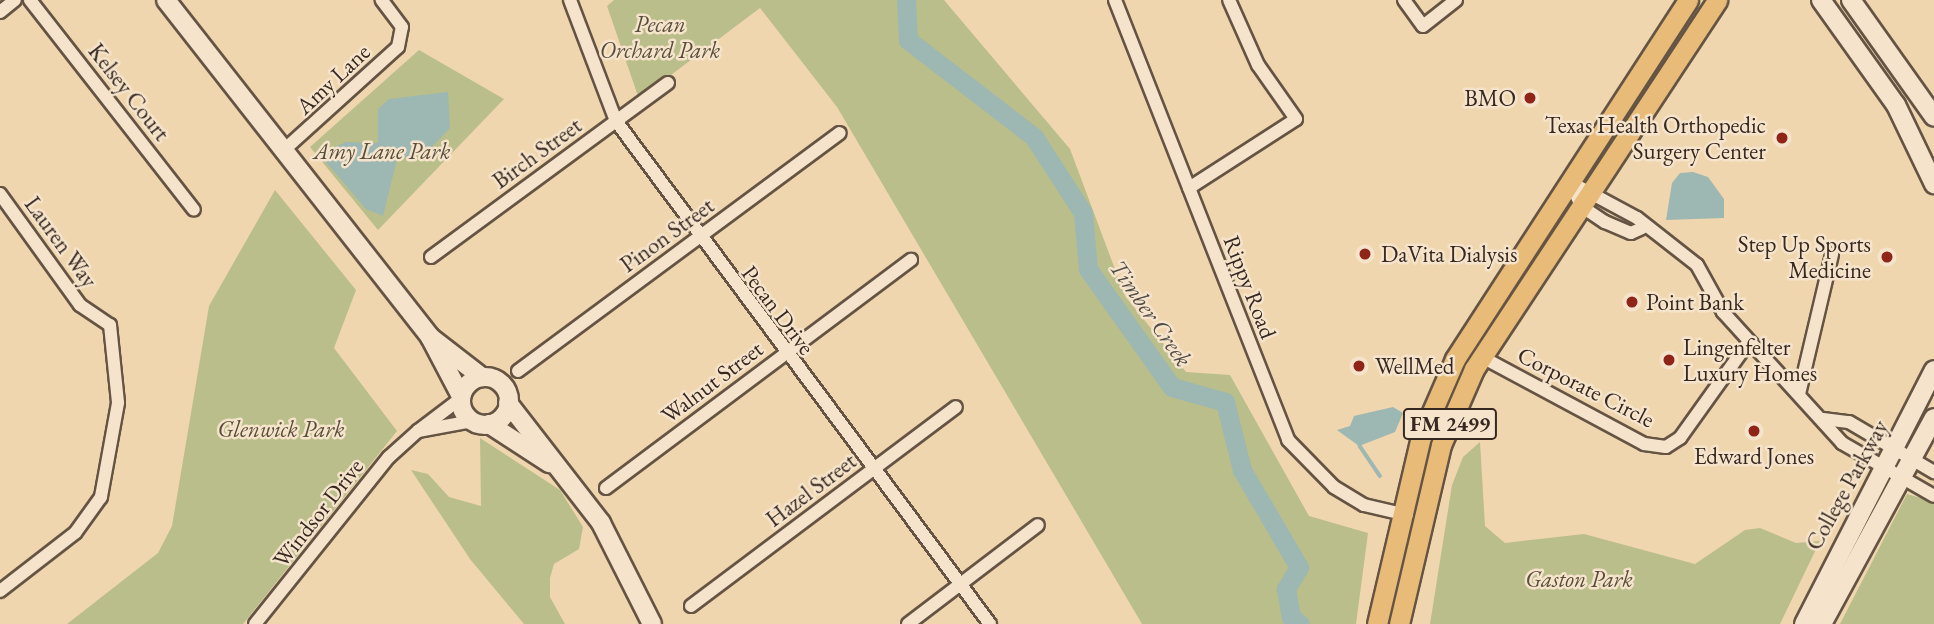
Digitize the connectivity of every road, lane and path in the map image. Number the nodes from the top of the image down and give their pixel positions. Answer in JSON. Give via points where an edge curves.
{"nodes":[{"id":1,"x":15,"y":0,"type":"edge"},
{"id":2,"x":30,"y":0,"type":"edge"},
{"id":3,"x":166,"y":0,"type":"edge"},
{"id":4,"x":383,"y":0,"type":"edge"},
{"id":5,"x":570,"y":0,"type":"edge"},
{"id":6,"x":1115,"y":0,"type":"edge"},
{"id":7,"x":1229,"y":0,"type":"edge"},
{"id":8,"x":1404,"y":0,"type":"edge"},
{"id":9,"x":1456,"y":0,"type":"edge"},
{"id":10,"x":1688,"y":0,"type":"edge"},
{"id":11,"x":1717,"y":0,"type":"edge"},
{"id":12,"x":1821,"y":0,"type":"edge"},
{"id":13,"x":1851,"y":0,"type":"edge"},
{"id":14,"x":0,"y":12,"type":"edge"},
{"id":15,"x":668,"y":83,"type":"dead end"},
{"id":16,"x":1934,"y":117,"type":"edge"},
{"id":17,"x":616,"y":121,"type":"junction"},
{"id":18,"x":840,"y":133,"type":"dead end"},
{"id":19,"x":285,"y":149,"type":"junction"},
{"id":20,"x":1929,"y":152,"type":"edge"},
{"id":21,"x":1570,"y":182,"type":"junction"},
{"id":22,"x":1934,"y":184,"type":"edge"},
{"id":23,"x":1189,"y":188,"type":"junction"},
{"id":24,"x":0,"y":194,"type":"edge"},
{"id":25,"x":1586,"y":198,"type":"junction"},
{"id":26,"x":194,"y":210,"type":"dead end"},
{"id":27,"x":1642,"y":228,"type":"junction"},
{"id":28,"x":698,"y":238,"type":"junction"},
{"id":29,"x":1832,"y":254,"type":"dead end"},
{"id":30,"x":431,"y":257,"type":"dead end"},
{"id":31,"x":911,"y":260,"type":"dead end"},
{"id":32,"x":430,"y":337,"type":"junction"},
{"id":33,"x":1748,"y":343,"type":"junction"},
{"id":34,"x":785,"y":354,"type":"junction"},
{"id":35,"x":1482,"y":357,"type":"junction"},
{"id":36,"x":1934,"y":370,"type":"edge"},
{"id":37,"x":518,"y":371,"type":"dead end"},
{"id":38,"x":482,"y":377,"type":"junction"},
{"id":39,"x":1799,"y":394,"type":"junction"},
{"id":40,"x":461,"y":397,"type":"junction"},
{"id":41,"x":508,"y":404,"type":"junction"},
{"id":42,"x":956,"y":407,"type":"dead end"},
{"id":43,"x":1934,"y":418,"type":"edge"},
{"id":44,"x":1823,"y":419,"type":"junction"},
{"id":45,"x":481,"y":422,"type":"junction"},
{"id":46,"x":418,"y":431,"type":"junction"},
{"id":47,"x":1895,"y":448,"type":"junction"},
{"id":48,"x":1912,"y":458,"type":"junction"},
{"id":49,"x":549,"y":463,"type":"junction"},
{"id":50,"x":873,"y":469,"type":"junction"},
{"id":51,"x":1883,"y":469,"type":"junction"},
{"id":52,"x":1934,"y":472,"type":"edge"},
{"id":53,"x":1900,"y":478,"type":"junction"},
{"id":54,"x":606,"y":488,"type":"dead end"},
{"id":55,"x":1934,"y":496,"type":"edge"},
{"id":56,"x":1401,"y":513,"type":"junction"},
{"id":57,"x":1421,"y":518,"type":"junction"},
{"id":58,"x":1038,"y":525,"type":"dead end"},
{"id":59,"x":961,"y":584,"type":"junction"},
{"id":60,"x":0,"y":590,"type":"edge"},
{"id":61,"x":691,"y":606,"type":"dead end"},
{"id":62,"x":1378,"y":619,"type":"edge"},
{"id":63,"x":1399,"y":621,"type":"edge"},
{"id":64,"x":255,"y":624,"type":"edge"},
{"id":65,"x":652,"y":624,"type":"edge"},
{"id":66,"x":908,"y":624,"type":"edge"},
{"id":67,"x":990,"y":624,"type":"edge"},
{"id":68,"x":1804,"y":624,"type":"edge"},
{"id":69,"x":1822,"y":624,"type":"edge"}],
"edges":[{"from":1,"to":14,"type":"street"},
{"from":2,"to":26,"type":"street","name":"Kelsey Court"},
{"from":3,"to":19,"type":"street"},
{"from":4,"to":19,"type":"street","name":"Amy Lane","via":[[404,35]]},
{"from":5,"to":17,"type":"street","name":"Pecan Drive"},
{"from":6,"to":23,"type":"street","name":"Rippy Road"},
{"from":7,"to":23,"type":"street","via":[[1252,56],[1296,119]]},
{"from":8,"to":9,"type":"street","via":[[1423,26]]},
{"from":10,"to":21,"type":"main road","number":"FM 2499"},
{"from":11,"to":25,"type":"main road","number":"FM 2499"},
{"from":12,"to":20,"type":"street"},
{"from":13,"to":16,"type":"street"},
{"from":15,"to":17,"type":"street","name":"Birch Street"},
{"from":17,"to":28,"type":"street","name":"Pecan Drive"},
{"from":17,"to":30,"type":"street","name":"Birch Street"},
{"from":18,"to":28,"type":"street","name":"Pinon Street"},
{"from":19,"to":32,"type":"street"},
{"from":20,"to":22,"type":"street"},
{"from":21,"to":25,"type":"street"},
{"from":21,"to":56,"type":"main road","number":"FM 2499","via":[[1455,359],[1421,438]]},
{"from":23,"to":56,"type":"street","name":"Rippy Road","via":[[1289,440],[1334,487],[1364,505]]},
{"from":24,"to":60,"type":"street","name":"Lauren Way","via":[[80,305],[110,325],[118,402],[101,497],[75,533]]},
{"from":25,"to":27,"type":"street","via":[[1637,218]]},
{"from":25,"to":27,"type":"street","via":[[1631,233]]},
{"from":25,"to":35,"type":"main road","number":"FM 2499"},
{"from":27,"to":33,"type":"street","via":[[1697,265]]},
{"from":28,"to":34,"type":"street","name":"Pecan Drive"},
{"from":28,"to":37,"type":"street","name":"Pinon Street"},
{"from":29,"to":39,"type":"street"},
{"from":31,"to":34,"type":"street","name":"Walnut Street"},
{"from":32,"to":38,"type":"street"},
{"from":32,"to":40,"type":"street"},
{"from":33,"to":35,"type":"street","name":"Corporate Circle","via":[[1680,438],[1666,447],[1644,444]]},
{"from":33,"to":39,"type":"street"},
{"from":34,"to":50,"type":"street","name":"Pecan Drive"},
{"from":34,"to":54,"type":"street","name":"Walnut Street"},
{"from":35,"to":57,"type":"main road","number":"FM 2499","via":[[1441,444]]},
{"from":36,"to":47,"type":"street","name":"College Parkway"},
{"from":38,"to":40,"type":"street"},
{"from":38,"to":41,"type":"street","via":[[502,384]]},
{"from":39,"to":44,"type":"street"},
{"from":40,"to":45,"type":"street"},
{"from":40,"to":46,"type":"street","name":"Windsor Drive"},
{"from":41,"to":45,"type":"street"},
{"from":41,"to":49,"type":"street"},
{"from":42,"to":50,"type":"street","name":"Hazel Street"},
{"from":43,"to":48,"type":"street","name":"College Parkway"},
{"from":44,"to":47,"type":"street","via":[[1849,422]]},
{"from":44,"to":51,"type":"street","via":[[1842,443]]},
{"from":45,"to":46,"type":"street"},
{"from":45,"to":49,"type":"street"},
{"from":46,"to":64,"type":"street","name":"Windsor Drive","via":[[389,457]]},
{"from":47,"to":48,"type":"street"},
{"from":47,"to":51,"type":"street","name":"College Parkway"},
{"from":48,"to":52,"type":"street"},
{"from":48,"to":53,"type":"street","name":"College Parkway"},
{"from":49,"to":65,"type":"street","via":[[601,523]]},
{"from":50,"to":59,"type":"street","name":"Pecan Drive"},
{"from":50,"to":61,"type":"street","name":"Hazel Street"},
{"from":51,"to":53,"type":"street"},
{"from":51,"to":68,"type":"street","name":"College Parkway"},
{"from":53,"to":55,"type":"street"},
{"from":53,"to":69,"type":"street","name":"College Parkway"},
{"from":56,"to":57,"type":"street","name":"Rippy Road"},
{"from":56,"to":62,"type":"main road","number":"FM 2499"},
{"from":57,"to":63,"type":"main road","number":"FM 2499"},
{"from":58,"to":59,"type":"street"},
{"from":59,"to":66,"type":"street"},
{"from":59,"to":67,"type":"street","name":"Pecan Drive"}]}
